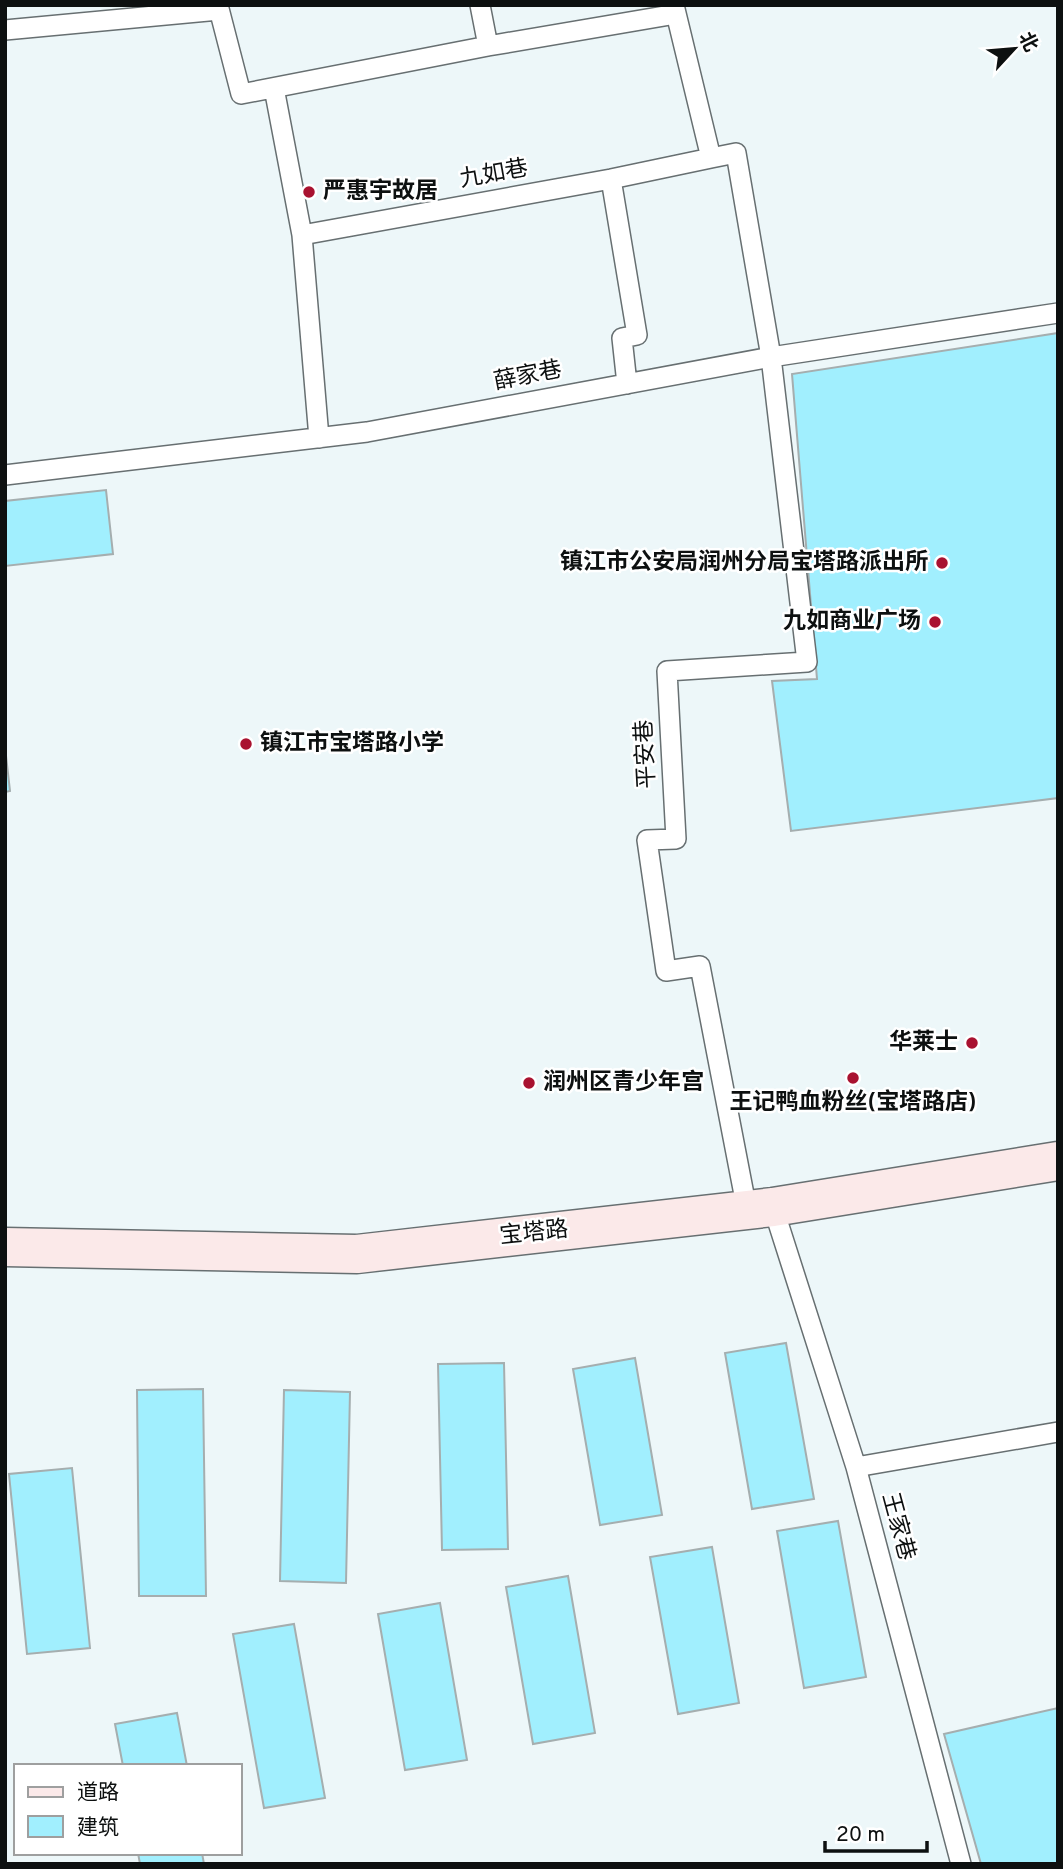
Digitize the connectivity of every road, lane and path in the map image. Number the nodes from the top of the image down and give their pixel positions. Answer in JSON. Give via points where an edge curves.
{"nodes":[{"id":1,"x":480,"y":5,"type":"edge"},
{"id":2,"x":218,"y":8,"type":"edge"},
{"id":3,"x":675,"y":10,"type":"edge"},
{"id":4,"x":5,"y":30,"type":"edge"},
{"id":5,"x":488,"y":46,"type":"junction"},
{"id":6,"x":274,"y":88,"type":"junction"},
{"id":7,"x":711,"y":158,"type":"junction"},
{"id":8,"x":611,"y":179,"type":"junction"},
{"id":9,"x":302,"y":235,"type":"junction"},
{"id":10,"x":1058,"y":313,"type":"edge"},
{"id":11,"x":771,"y":357,"type":"junction"},
{"id":12,"x":627,"y":384,"type":"junction"},
{"id":13,"x":319,"y":438,"type":"junction"},
{"id":14,"x":5,"y":475,"type":"edge"},
{"id":15,"x":1058,"y":1161,"type":"edge"},
{"id":16,"x":760,"y":1209,"type":"junction"},
{"id":17,"x":5,"y":1247,"type":"edge"},
{"id":18,"x":1058,"y":1432,"type":"edge"},
{"id":19,"x":856,"y":1467,"type":"junction"},
{"id":20,"x":961,"y":1864,"type":"edge"}],
"edges":[{"from":1,"to":5,"type":"lane"},
{"from":2,"to":4,"type":"lane"},
{"from":2,"to":6,"type":"lane","via":[[241,94]]},
{"from":3,"to":5,"type":"lane"},
{"from":3,"to":7,"type":"lane"},
{"from":5,"to":6,"type":"lane"},
{"from":6,"to":9,"type":"lane"},
{"from":7,"to":8,"type":"lane","name":"九如巷"},
{"from":7,"to":11,"type":"lane","name":"九如巷","via":[[736,153]]},
{"from":8,"to":9,"type":"lane","name":"九如巷"},
{"from":8,"to":12,"type":"lane","via":[[637,335],[622,338]]},
{"from":9,"to":13,"type":"lane"},
{"from":10,"to":11,"type":"lane","name":"薛家巷"},
{"from":11,"to":12,"type":"lane","name":"薛家巷"},
{"from":11,"to":16,"type":"lane","name":"平安巷","via":[[807,662],[667,671],[676,839],[647,840],[666,971],[700,966]]},
{"from":12,"to":13,"type":"lane","name":"薛家巷"},
{"from":13,"to":14,"type":"lane","name":"薛家巷"},
{"from":15,"to":16,"type":"main road","name":"宝塔路"},
{"from":16,"to":17,"type":"main road","name":"宝塔路","via":[[358,1254]]},
{"from":16,"to":19,"type":"lane","name":"王家巷"},
{"from":18,"to":19,"type":"lane"},
{"from":19,"to":20,"type":"lane","name":"王家巷"}]}
